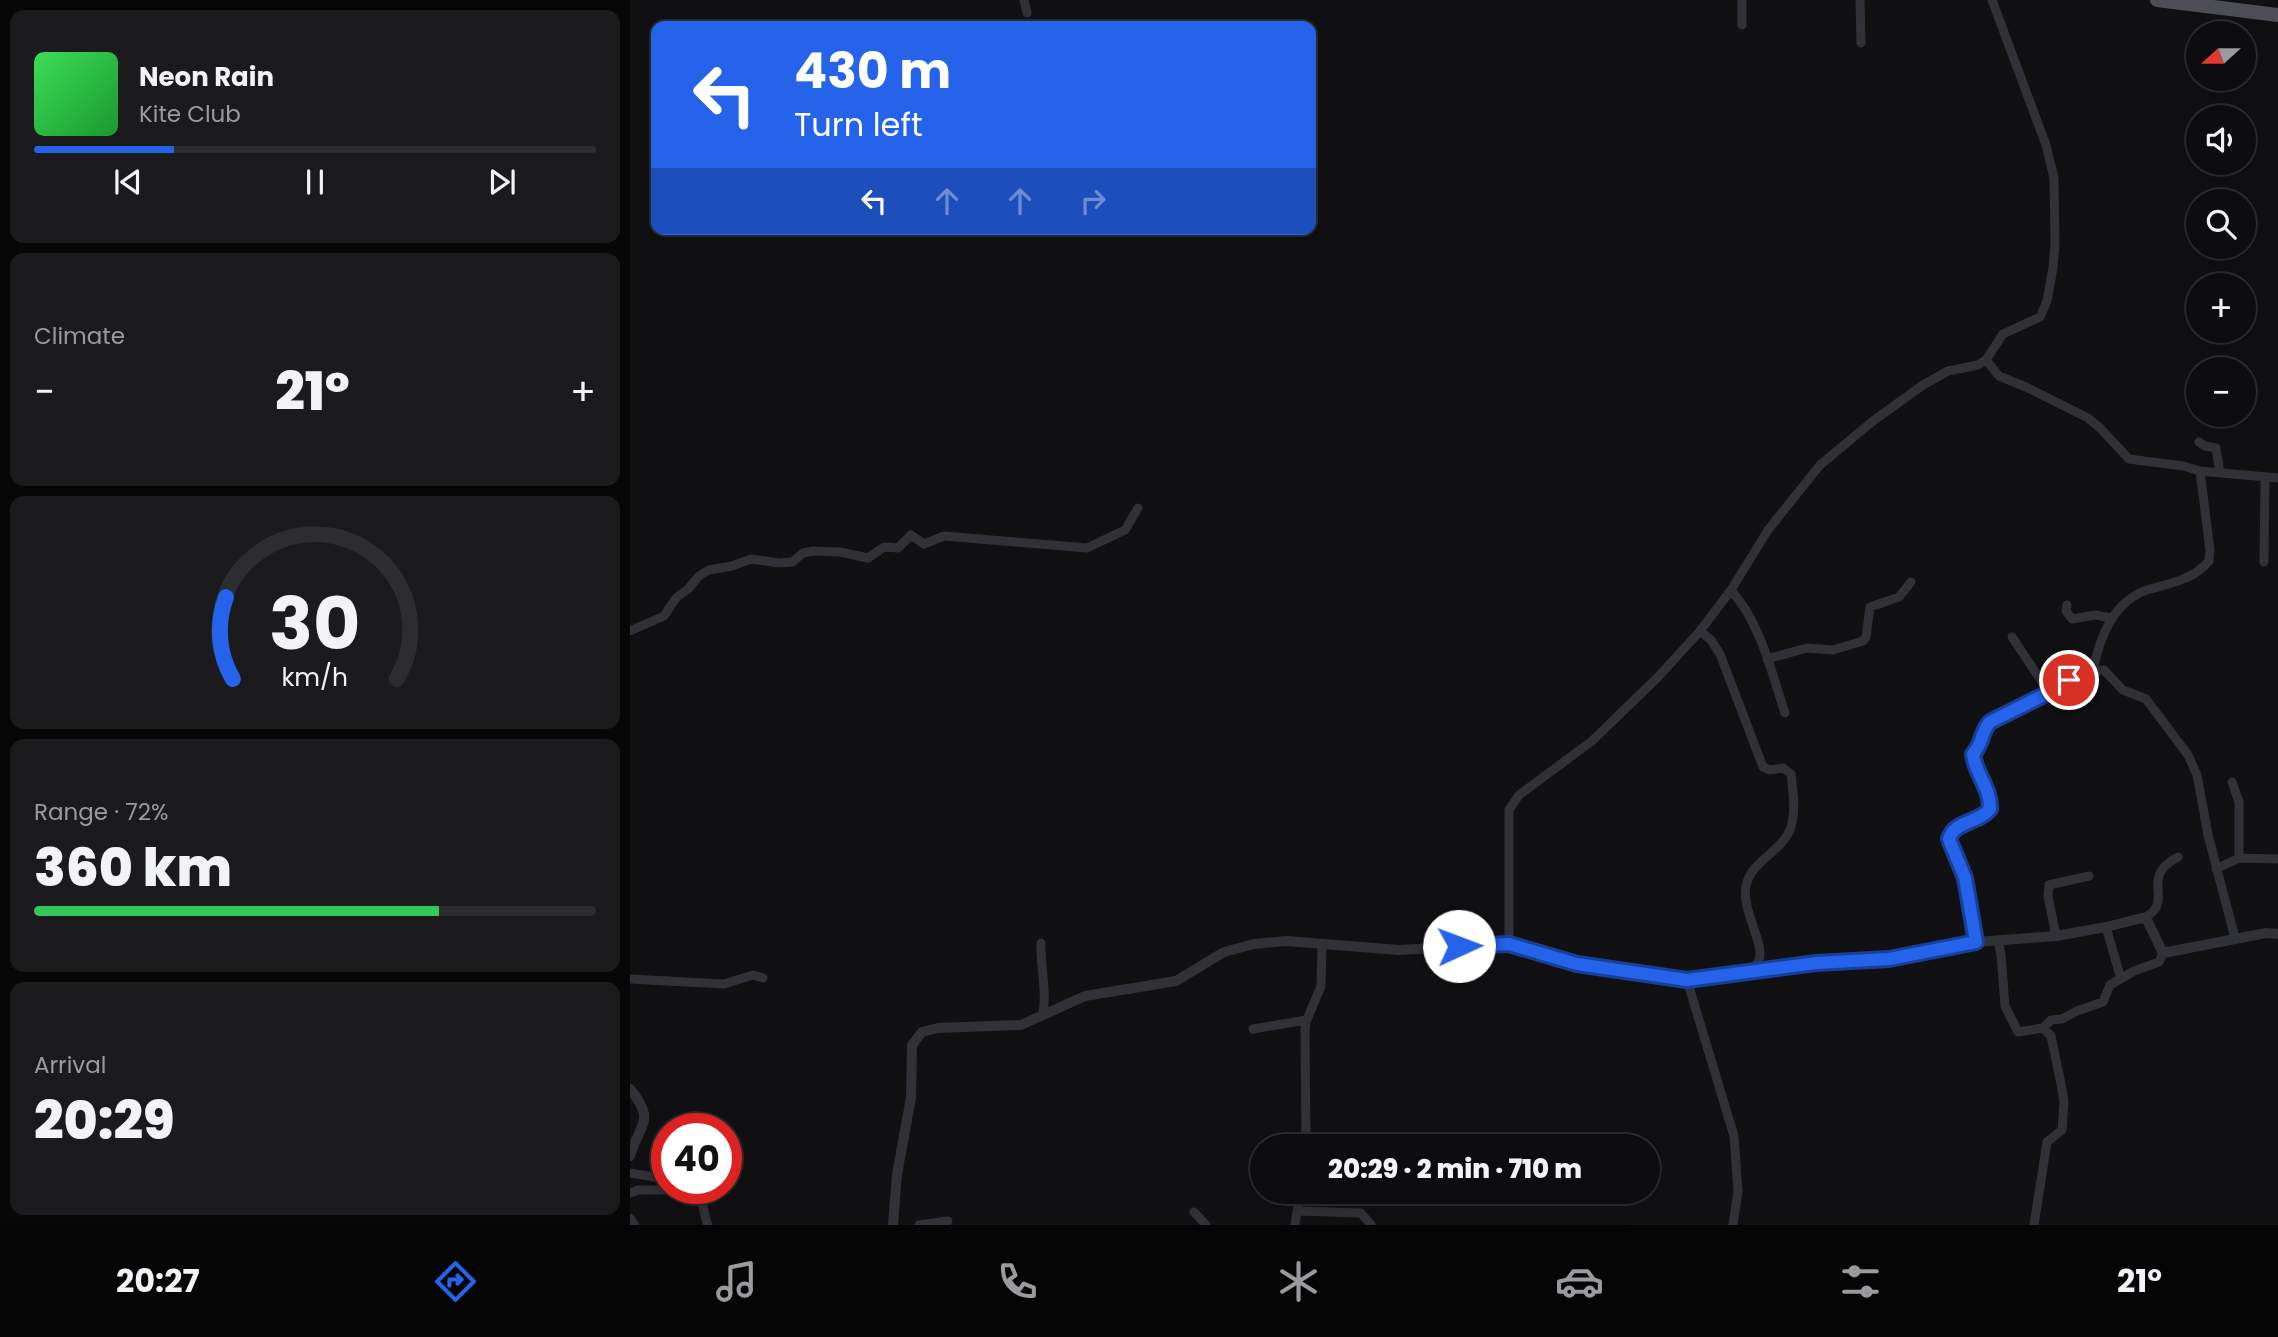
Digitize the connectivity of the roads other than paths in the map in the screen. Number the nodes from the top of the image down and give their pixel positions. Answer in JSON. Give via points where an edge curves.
{"nodes":[{"id":1,"x":1024,"y":0,"type":"edge"},
{"id":2,"x":1742,"y":0,"type":"edge"},
{"id":3,"x":1860,"y":0,"type":"edge"},
{"id":4,"x":1993,"y":0,"type":"edge"},
{"id":5,"x":2157,"y":0,"type":"edge"},
{"id":6,"x":1027,"y":13,"type":"dead end"},
{"id":7,"x":2278,"y":15,"type":"edge"},
{"id":8,"x":1742,"y":25,"type":"dead end"},
{"id":9,"x":1861,"y":43,"type":"dead end"},
{"id":10,"x":1986,"y":360,"type":"junction"},
{"id":11,"x":2199,"y":442,"type":"dead end"},
{"id":12,"x":2200,"y":471,"type":"junction"},
{"id":13,"x":2220,"y":473,"type":"junction"},
{"id":14,"x":2265,"y":477,"type":"junction"},
{"id":15,"x":2278,"y":478,"type":"edge"},
{"id":16,"x":1138,"y":508,"type":"dead end"},
{"id":17,"x":2264,"y":562,"type":"dead end"},
{"id":18,"x":1910,"y":582,"type":"dead end"},
{"id":19,"x":1731,"y":590,"type":"junction"},
{"id":20,"x":2067,"y":605,"type":"dead end"},
{"id":21,"x":2111,"y":618,"type":"junction"},
{"id":22,"x":630,"y":631,"type":"edge"},
{"id":23,"x":1700,"y":631,"type":"junction"},
{"id":24,"x":2012,"y":637,"type":"dead end"},
{"id":25,"x":1767,"y":659,"type":"junction"},
{"id":26,"x":2093,"y":670,"type":"junction"},
{"id":27,"x":2046,"y":692,"type":"junction"},
{"id":28,"x":1785,"y":713,"type":"dead end"},
{"id":29,"x":2232,"y":782,"type":"dead end"},
{"id":30,"x":2178,"y":857,"type":"dead end"},
{"id":31,"x":2239,"y":858,"type":"junction"},
{"id":32,"x":2278,"y":859,"type":"edge"},
{"id":33,"x":2216,"y":869,"type":"junction"},
{"id":34,"x":2089,"y":876,"type":"dead end"},
{"id":35,"x":2144,"y":918,"type":"junction"},
{"id":36,"x":2106,"y":927,"type":"junction"},
{"id":37,"x":2278,"y":934,"type":"edge"},
{"id":38,"x":2056,"y":936,"type":"junction"},
{"id":39,"x":2235,"y":938,"type":"junction"},
{"id":40,"x":1998,"y":940,"type":"junction"},
{"id":41,"x":1976,"y":942,"type":"junction"},
{"id":42,"x":1041,"y":943,"type":"dead end"},
{"id":43,"x":1509,"y":944,"type":"junction"},
{"id":44,"x":1322,"y":945,"type":"junction"},
{"id":45,"x":2163,"y":953,"type":"junction"},
{"id":46,"x":1748,"y":971,"type":"junction"},
{"id":47,"x":763,"y":978,"type":"dead end"},
{"id":48,"x":630,"y":979,"type":"edge"},
{"id":49,"x":2121,"y":979,"type":"junction"},
{"id":50,"x":1687,"y":980,"type":"junction"},
{"id":51,"x":1042,"y":1016,"type":"junction"},
{"id":52,"x":1306,"y":1020,"type":"junction"},
{"id":53,"x":2043,"y":1028,"type":"junction"},
{"id":54,"x":1254,"y":1029,"type":"dead end"},
{"id":55,"x":630,"y":1089,"type":"edge"},
{"id":56,"x":1306,"y":1134,"type":"edge"},
{"id":57,"x":630,"y":1156,"type":"edge"},
{"id":58,"x":630,"y":1173,"type":"edge"},
{"id":59,"x":651,"y":1176,"type":"edge"},
{"id":60,"x":630,"y":1193,"type":"edge"},
{"id":61,"x":1298,"y":1204,"type":"edge"},
{"id":62,"x":1297,"y":1210,"type":"junction"},
{"id":63,"x":1194,"y":1212,"type":"dead end"},
{"id":64,"x":630,"y":1219,"type":"edge"},
{"id":65,"x":948,"y":1221,"type":"dead end"},
{"id":66,"x":634,"y":1225,"type":"edge"},
{"id":67,"x":708,"y":1225,"type":"edge"},
{"id":68,"x":893,"y":1225,"type":"edge"},
{"id":69,"x":919,"y":1225,"type":"edge"},
{"id":70,"x":1206,"y":1225,"type":"edge"},
{"id":71,"x":1295,"y":1225,"type":"edge"},
{"id":72,"x":1371,"y":1225,"type":"edge"},
{"id":73,"x":1733,"y":1225,"type":"edge"},
{"id":74,"x":2034,"y":1225,"type":"edge"}],
"edges":[{"from":1,"to":6,"type":"street"},
{"from":2,"to":8,"type":"street"},
{"from":3,"to":9,"type":"street"},
{"from":4,"to":10,"type":"street","via":[[2050,157],[2055,244],[2049,291],[2040,317],[2003,334]]},
{"from":5,"to":7,"type":"main road"},
{"from":10,"to":12,"type":"street","via":[[1999,376],[2088,418],[2129,459]]},
{"from":10,"to":19,"type":"street","via":[[1948,371],[1923,385],[1820,465],[1768,530]]},
{"from":11,"to":13,"type":"street","via":[[2216,448]]},
{"from":12,"to":13,"type":"street"},
{"from":12,"to":21,"type":"street","via":[[2208,561],[2188,578],[2140,593]]},
{"from":13,"to":14,"type":"street"},
{"from":14,"to":15,"type":"street"},
{"from":14,"to":17,"type":"street"},
{"from":16,"to":22,"type":"street","via":[[1125,530],[1087,548],[944,536],[924,544],[913,534],[898,548],[884,547],[868,558],[813,551],[787,562],[751,559],[704,572],[676,597],[664,616]]},
{"from":18,"to":25,"type":"street","via":[[1899,597],[1870,607],[1863,641]]},
{"from":19,"to":23,"type":"street"},
{"from":19,"to":25,"type":"street","via":[[1754,623]]},
{"from":20,"to":21,"type":"street","via":[[2072,619]]},
{"from":21,"to":26,"type":"street"},
{"from":23,"to":43,"type":"street","via":[[1606,728],[1513,802],[1508,827]]},
{"from":23,"to":46,"type":"street","via":[[1720,654],[1763,767],[1786,768],[1791,774],[1791,828],[1753,870],[1747,884],[1745,903],[1760,953],[1758,963]]},
{"from":24,"to":27,"type":"street"},
{"from":25,"to":28,"type":"street"},
{"from":26,"to":27,"type":"street"},
{"from":26,"to":33,"type":"street","via":[[2104,670],[2123,690],[2146,699],[2180,741],[2197,775]]},
{"from":27,"to":41,"type":"street","via":[[1986,725],[1982,744],[1973,754],[1990,796],[1990,809],[1950,834],[1965,878]]},
{"from":29,"to":31,"type":"street","via":[[2239,802]]},
{"from":30,"to":35,"type":"street","via":[[2161,869],[2158,906]]},
{"from":31,"to":32,"type":"street"},
{"from":31,"to":33,"type":"street"},
{"from":33,"to":39,"type":"street"},
{"from":34,"to":38,"type":"street","via":[[2049,885]]},
{"from":35,"to":36,"type":"street"},
{"from":35,"to":45,"type":"street"},
{"from":36,"to":38,"type":"street"},
{"from":36,"to":49,"type":"street"},
{"from":37,"to":39,"type":"street"},
{"from":38,"to":40,"type":"street"},
{"from":39,"to":45,"type":"street"},
{"from":40,"to":41,"type":"street"},
{"from":40,"to":53,"type":"street","via":[[2005,1006],[2015,1029],[2021,1034]]},
{"from":41,"to":46,"type":"street","via":[[1889,959]]},
{"from":42,"to":51,"type":"street"},
{"from":43,"to":44,"type":"street","via":[[1399,950]]},
{"from":43,"to":50,"type":"street","via":[[1586,966]]},
{"from":44,"to":51,"type":"street","via":[[1286,941],[1229,949],[1176,981],[1085,996]]},
{"from":44,"to":52,"type":"street","via":[[1321,986]]},
{"from":45,"to":49,"type":"street","via":[[2159,962]]},
{"from":46,"to":50,"type":"street"},
{"from":47,"to":48,"type":"street","via":[[753,975],[724,984]]},
{"from":49,"to":53,"type":"street","via":[[2107,989],[2103,1002],[2050,1020]]},
{"from":50,"to":73,"type":"street","via":[[1734,1136],[1738,1191]]},
{"from":51,"to":68,"type":"street","via":[[1011,1026],[938,1028],[915,1038]]},
{"from":52,"to":54,"type":"street"},
{"from":52,"to":56,"type":"street"},
{"from":53,"to":74,"type":"street","via":[[2052,1042],[2064,1114],[2061,1132],[2047,1142]]},
{"from":55,"to":57,"type":"street","via":[[645,1119]]},
{"from":58,"to":59,"type":"street"},
{"from":60,"to":67,"type":"street","via":[[695,1191],[705,1205]]},
{"from":61,"to":62,"type":"street"},
{"from":62,"to":71,"type":"street"},
{"from":62,"to":72,"type":"street","via":[[1361,1213]]},
{"from":63,"to":70,"type":"street"},
{"from":64,"to":66,"type":"street"},
{"from":65,"to":69,"type":"street"}]}
